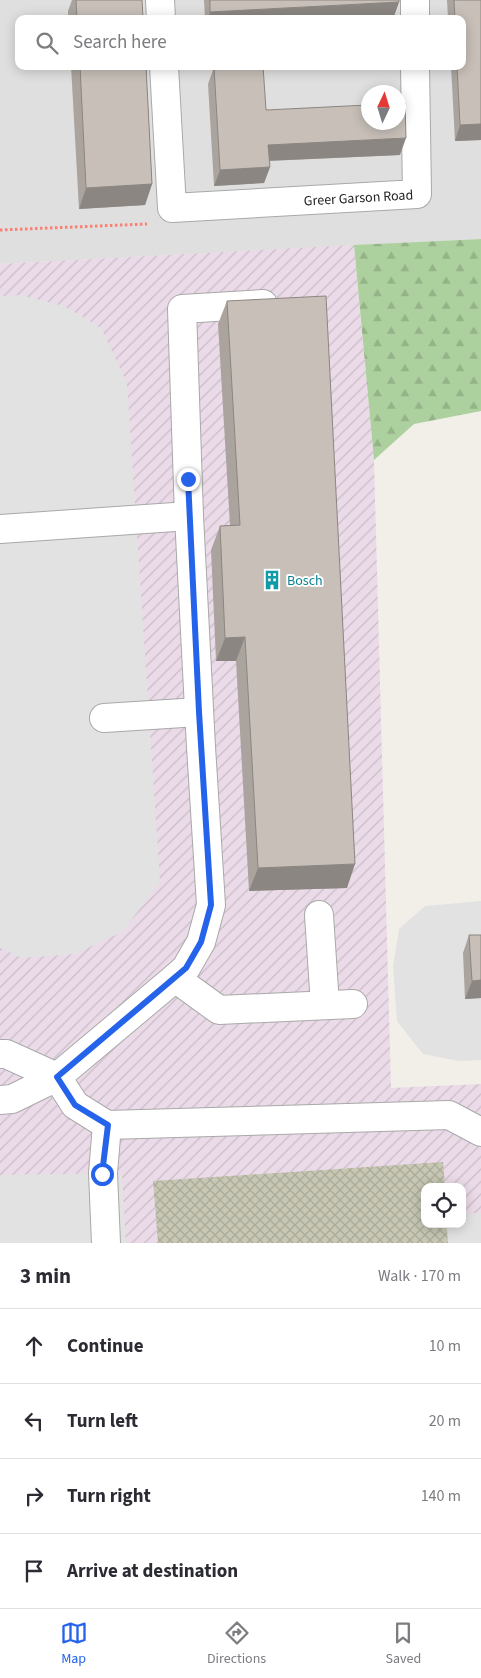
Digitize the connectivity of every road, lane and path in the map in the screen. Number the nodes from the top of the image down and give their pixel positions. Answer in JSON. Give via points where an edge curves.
{"nodes":[{"id":1,"x":160,"y":0,"type":"edge"},
{"id":2,"x":415,"y":0,"type":"edge"},
{"id":3,"x":161,"y":15,"type":"edge"},
{"id":4,"x":415,"y":15,"type":"edge"},
{"id":5,"x":164,"y":70,"type":"edge"},
{"id":6,"x":415,"y":70,"type":"edge"},
{"id":7,"x":172,"y":208,"type":"junction"},
{"id":8,"x":0,"y":230,"type":"edge"},
{"id":9,"x":286,"y":303,"type":"edge"},
{"id":10,"x":189,"y":516,"type":"junction"},
{"id":11,"x":0,"y":529,"type":"edge"},
{"id":12,"x":199,"y":712,"type":"junction"},
{"id":13,"x":104,"y":718,"type":"dead end"},
{"id":14,"x":320,"y":915,"type":"dead end"},
{"id":15,"x":175,"y":978,"type":"junction"},
{"id":16,"x":353,"y":1004,"type":"dead end"},
{"id":17,"x":326,"y":1005,"type":"junction"},
{"id":18,"x":0,"y":1054,"type":"edge"},
{"id":19,"x":57,"y":1077,"type":"junction"},
{"id":20,"x":0,"y":1100,"type":"edge"},
{"id":21,"x":108,"y":1125,"type":"junction"},
{"id":22,"x":481,"y":1132,"type":"edge"},
{"id":23,"x":106,"y":1243,"type":"edge"}],
"edges":[{"from":1,"to":3,"type":"street"},
{"from":2,"to":4,"type":"street"},
{"from":5,"to":7,"type":"street"},
{"from":6,"to":7,"type":"street","name":"Greer Garson Road","via":[[417,194]]},
{"from":7,"to":8,"type":"path","via":[[154,224]]},
{"from":9,"to":10,"type":"street","via":[[182,308]]},
{"from":10,"to":11,"type":"street"},
{"from":10,"to":12,"type":"street"},
{"from":12,"to":13,"type":"street"},
{"from":12,"to":15,"type":"street","via":[[211,905],[201,942],[186,968]]},
{"from":14,"to":17,"type":"street"},
{"from":15,"to":17,"type":"street","via":[[219,1010]]},
{"from":15,"to":19,"type":"street"},
{"from":16,"to":17,"type":"street"},
{"from":18,"to":19,"type":"street"},
{"from":19,"to":20,"type":"street","via":[[12,1099]]},
{"from":19,"to":21,"type":"street","via":[[75,1105]]},
{"from":21,"to":22,"type":"street","via":[[449,1115]]},
{"from":21,"to":23,"type":"street","via":[[102,1174]]}]}
